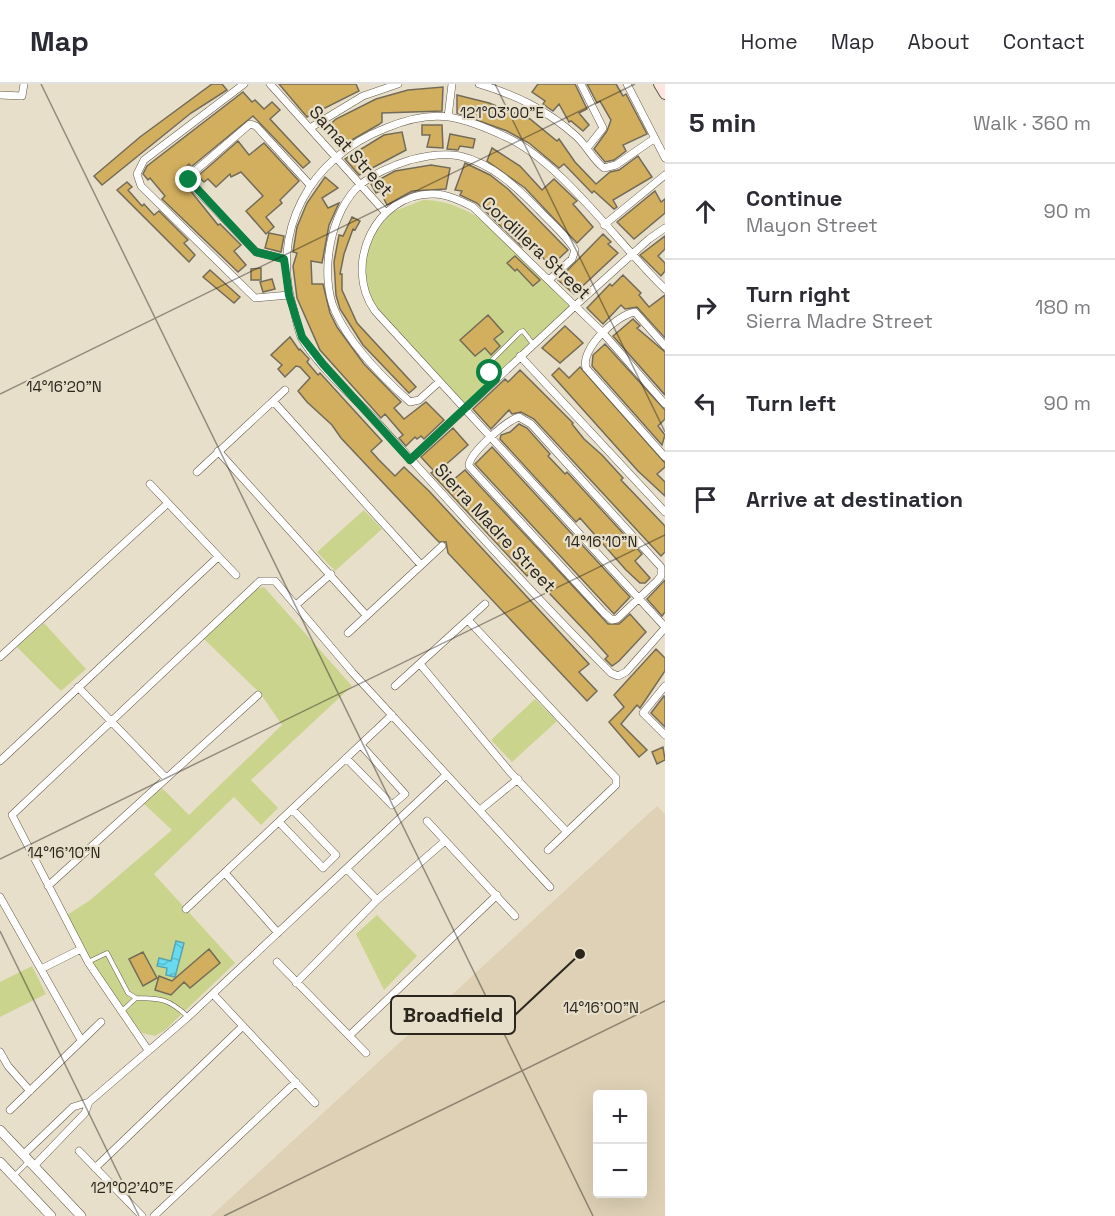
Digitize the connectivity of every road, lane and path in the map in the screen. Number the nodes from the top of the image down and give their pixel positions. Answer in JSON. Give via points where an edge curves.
{"nodes":[{"id":1,"x":24,"y":84,"type":"edge"},
{"id":2,"x":244,"y":84,"type":"edge"},
{"id":3,"x":270,"y":84,"type":"edge"},
{"id":4,"x":398,"y":84,"type":"edge"},
{"id":5,"x":452,"y":84,"type":"edge"},
{"id":6,"x":479,"y":84,"type":"edge"},
{"id":7,"x":580,"y":84,"type":"edge"},
{"id":8,"x":627,"y":84,"type":"edge"},
{"id":9,"x":659,"y":84,"type":"edge"},
{"id":10,"x":665,"y":94,"type":"edge"},
{"id":11,"x":0,"y":95,"type":"edge"},
{"id":12,"x":448,"y":117,"type":"junction"},
{"id":13,"x":310,"y":128,"type":"junction"},
{"id":14,"x":655,"y":138,"type":"junction"},
{"id":15,"x":588,"y":147,"type":"junction"},
{"id":16,"x":335,"y":158,"type":"junction"},
{"id":17,"x":665,"y":158,"type":"edge"},
{"id":18,"x":665,"y":175,"type":"edge"},
{"id":19,"x":360,"y":184,"type":"junction"},
{"id":20,"x":311,"y":186,"type":"junction"},
{"id":21,"x":386,"y":212,"type":"junction"},
{"id":22,"x":604,"y":225,"type":"junction"},
{"id":23,"x":665,"y":228,"type":"edge"},
{"id":24,"x":632,"y":255,"type":"junction"},
{"id":25,"x":284,"y":259,"type":"junction"},
{"id":26,"x":550,"y":279,"type":"junction"},
{"id":27,"x":664,"y":285,"type":"edge"},
{"id":28,"x":289,"y":295,"type":"junction"},
{"id":29,"x":576,"y":305,"type":"junction"},
{"id":30,"x":603,"y":333,"type":"junction"},
{"id":31,"x":533,"y":344,"type":"junction"},
{"id":32,"x":665,"y":346,"type":"edge"},
{"id":33,"x":520,"y":356,"type":"junction"},
{"id":34,"x":496,"y":379,"type":"junction"},
{"id":35,"x":439,"y":382,"type":"junction"},
{"id":36,"x":285,"y":390,"type":"dead end"},
{"id":37,"x":273,"y":401,"type":"junction"},
{"id":38,"x":665,"y":404,"type":"edge"},
{"id":39,"x":464,"y":410,"type":"junction"},
{"id":40,"x":490,"y":438,"type":"junction"},
{"id":41,"x":218,"y":451,"type":"junction"},
{"id":42,"x":665,"y":457,"type":"edge"},
{"id":43,"x":410,"y":460,"type":"junction"},
{"id":44,"x":197,"y":472,"type":"dead end"},
{"id":45,"x":150,"y":484,"type":"dead end"},
{"id":46,"x":168,"y":504,"type":"junction"},
{"id":47,"x":665,"y":512,"type":"edge"},
{"id":48,"x":442,"y":546,"type":"dead end"},
{"id":49,"x":218,"y":557,"type":"junction"},
{"id":50,"x":421,"y":565,"type":"junction"},
{"id":51,"x":331,"y":574,"type":"junction"},
{"id":52,"x":236,"y":575,"type":"dead end"},
{"id":53,"x":639,"y":599,"type":"junction"},
{"id":54,"x":296,"y":604,"type":"junction"},
{"id":55,"x":485,"y":604,"type":"dead end"},
{"id":56,"x":366,"y":615,"type":"junction"},
{"id":57,"x":468,"y":620,"type":"junction"},
{"id":58,"x":665,"y":627,"type":"edge"},
{"id":59,"x":348,"y":633,"type":"dead end"},
{"id":60,"x":0,"y":657,"type":"edge"},
{"id":61,"x":420,"y":664,"type":"junction"},
{"id":62,"x":395,"y":686,"type":"dead end"},
{"id":63,"x":665,"y":686,"type":"edge"},
{"id":64,"x":78,"y":687,"type":"junction"},
{"id":65,"x":258,"y":695,"type":"dead end"},
{"id":66,"x":392,"y":715,"type":"junction"},
{"id":67,"x":112,"y":721,"type":"junction"},
{"id":68,"x":665,"y":735,"type":"edge"},
{"id":69,"x":361,"y":745,"type":"junction"},
{"id":70,"x":346,"y":758,"type":"junction"},
{"id":71,"x":0,"y":761,"type":"edge"},
{"id":72,"x":446,"y":776,"type":"junction"},
{"id":73,"x":166,"y":778,"type":"junction"},
{"id":74,"x":518,"y":779,"type":"junction"},
{"id":75,"x":292,"y":809,"type":"junction"},
{"id":76,"x":480,"y":810,"type":"junction"},
{"id":77,"x":427,"y":821,"type":"dead end"},
{"id":78,"x":279,"y":822,"type":"junction"},
{"id":79,"x":567,"y":832,"type":"junction"},
{"id":80,"x":445,"y":842,"type":"junction"},
{"id":81,"x":548,"y":850,"type":"dead end"},
{"id":82,"x":347,"y":869,"type":"junction"},
{"id":83,"x":225,"y":873,"type":"junction"},
{"id":84,"x":48,"y":886,"type":"junction"},
{"id":85,"x":550,"y":887,"type":"dead end"},
{"id":86,"x":497,"y":895,"type":"junction"},
{"id":87,"x":0,"y":897,"type":"edge"},
{"id":88,"x":377,"y":900,"type":"junction"},
{"id":89,"x":186,"y":909,"type":"dead end"},
{"id":90,"x":515,"y":916,"type":"dead end"},
{"id":91,"x":278,"y":933,"type":"junction"},
{"id":92,"x":81,"y":950,"type":"junction"},
{"id":93,"x":88,"y":962,"type":"junction"},
{"id":94,"x":277,"y":962,"type":"dead end"},
{"id":95,"x":41,"y":969,"type":"junction"},
{"id":96,"x":296,"y":983,"type":"junction"},
{"id":97,"x":213,"y":994,"type":"junction"},
{"id":98,"x":136,"y":998,"type":"junction"},
{"id":99,"x":121,"y":1013,"type":"junction"},
{"id":100,"x":188,"y":1017,"type":"junction"},
{"id":101,"x":101,"y":1022,"type":"dead end"},
{"id":102,"x":242,"y":1027,"type":"junction"},
{"id":103,"x":350,"y":1035,"type":"junction"},
{"id":104,"x":81,"y":1040,"type":"junction"},
{"id":105,"x":148,"y":1050,"type":"junction"},
{"id":106,"x":0,"y":1052,"type":"edge"},
{"id":107,"x":366,"y":1053,"type":"dead end"},
{"id":108,"x":296,"y":1082,"type":"junction"},
{"id":109,"x":30,"y":1091,"type":"junction"},
{"id":110,"x":89,"y":1102,"type":"junction"},
{"id":111,"x":315,"y":1103,"type":"dead end"},
{"id":112,"x":10,"y":1110,"type":"dead end"},
{"id":113,"x":0,"y":1130,"type":"edge"},
{"id":114,"x":49,"y":1131,"type":"junction"},
{"id":115,"x":59,"y":1141,"type":"junction"},
{"id":116,"x":79,"y":1151,"type":"dead end"},
{"id":117,"x":29,"y":1160,"type":"junction"},
{"id":118,"x":0,"y":1162,"type":"edge"},
{"id":119,"x":95,"y":1168,"type":"junction"},
{"id":120,"x":14,"y":1177,"type":"junction"},
{"id":121,"x":51,"y":1216,"type":"edge"},
{"id":122,"x":81,"y":1216,"type":"edge"},
{"id":123,"x":142,"y":1216,"type":"edge"},
{"id":124,"x":154,"y":1216,"type":"edge"}],
"edges":[{"from":1,"to":11,"type":"street","via":[[21,96]]},
{"from":2,"to":28,"type":"street","via":[[144,160],[137,174],[141,186],[255,298]]},
{"from":3,"to":13,"type":"street","name":"Samat Street"},
{"from":4,"to":13,"type":"street","via":[[363,96]]},
{"from":5,"to":12,"type":"street"},
{"from":6,"to":15,"type":"street","via":[[512,94],[541,109]]},
{"from":7,"to":15,"type":"street","via":[[603,128]]},
{"from":8,"to":14,"type":"street"},
{"from":9,"to":10,"type":"main road"},
{"from":12,"to":16,"type":"street","name":"Sierra Madre Street","via":[[401,122],[376,132]]},
{"from":12,"to":22,"type":"street","name":"Sierra Madre Street","via":[[507,137],[532,153],[560,176]]},
{"from":13,"to":16,"type":"street","name":"Samat Street"},
{"from":14,"to":15,"type":"street","via":[[608,168],[601,166]]},
{"from":14,"to":17,"type":"street"},
{"from":16,"to":19,"type":"street","name":"Samat Street"},
{"from":16,"to":20,"type":"street","name":"Sierra Madre Street"},
{"from":18,"to":22,"type":"street"},
{"from":19,"to":21,"type":"street","name":"Samat Street"},
{"from":19,"to":26,"type":"street","via":[[397,164],[423,156],[458,156],[487,165],[523,195],[575,250],[572,259]]},
{"from":19,"to":35,"type":"street","via":[[342,210],[328,249],[327,279],[334,310],[350,338],[410,402]]},
{"from":20,"to":25,"type":"street","name":"Sierra Madre Street","via":[[297,208]]},
{"from":20,"to":25,"type":"street","via":[[250,124],[188,177],[256,252]]},
{"from":21,"to":26,"type":"street","name":"Cordillera Street","via":[[420,195],[459,200],[486,218]]},
{"from":21,"to":35,"type":"street","via":[[363,248],[362,279],[366,293],[375,310]]},
{"from":22,"to":24,"type":"street","name":"Sierra Madre Street"},
{"from":23,"to":24,"type":"street"},
{"from":24,"to":27,"type":"street","name":"Sierra Madre Street"},
{"from":24,"to":29,"type":"street"},
{"from":25,"to":28,"type":"street","name":"Sierra Madre Street"},
{"from":26,"to":29,"type":"street","name":"Cordillera Street"},
{"from":28,"to":43,"type":"street","name":"Sierra Madre Street","via":[[302,337]]},
{"from":29,"to":30,"type":"street","name":"Cordillera Street"},
{"from":29,"to":31,"type":"street"},
{"from":30,"to":32,"type":"street","via":[[634,312]]},
{"from":30,"to":38,"type":"street","name":"Cordillera Street"},
{"from":30,"to":42,"type":"street","via":[[587,350],[586,368]]},
{"from":31,"to":33,"type":"street"},
{"from":31,"to":34,"type":"lane","via":[[520,332],[489,363]]},
{"from":33,"to":34,"type":"street"},
{"from":33,"to":47,"type":"street"},
{"from":34,"to":39,"type":"street"},
{"from":35,"to":39,"type":"street"},
{"from":36,"to":37,"type":"street"},
{"from":37,"to":41,"type":"street"},
{"from":37,"to":50,"type":"street"},
{"from":39,"to":40,"type":"street"},
{"from":39,"to":43,"type":"street"},
{"from":40,"to":53,"type":"street"},
{"from":40,"to":53,"type":"street","via":[[471,457],[469,466],[515,517],[612,620]]},
{"from":40,"to":53,"type":"street","via":[[514,418],[525,419],[650,554],[662,571]]},
{"from":41,"to":44,"type":"street"},
{"from":41,"to":51,"type":"street"},
{"from":43,"to":58,"type":"street","name":"Sierra Madre Street","via":[[611,673],[618,676],[626,672]]},
{"from":45,"to":46,"type":"street"},
{"from":46,"to":49,"type":"street"},
{"from":46,"to":60,"type":"street"},
{"from":48,"to":50,"type":"street"},
{"from":49,"to":52,"type":"street"},
{"from":49,"to":64,"type":"street"},
{"from":50,"to":56,"type":"street"},
{"from":51,"to":54,"type":"street"},
{"from":51,"to":56,"type":"street"},
{"from":53,"to":58,"type":"street"},
{"from":54,"to":66,"type":"street"},
{"from":54,"to":67,"type":"street","via":[[275,581],[260,580]]},
{"from":55,"to":57,"type":"street"},
{"from":56,"to":59,"type":"street"},
{"from":57,"to":61,"type":"street"},
{"from":57,"to":79,"type":"street","via":[[616,778],[616,785]]},
{"from":61,"to":62,"type":"street"},
{"from":61,"to":74,"type":"street"},
{"from":63,"to":68,"type":"street","via":[[643,713]]},
{"from":64,"to":67,"type":"street"},
{"from":64,"to":71,"type":"street"},
{"from":65,"to":73,"type":"street"},
{"from":66,"to":69,"type":"street"},
{"from":66,"to":72,"type":"street"},
{"from":67,"to":73,"type":"street"},
{"from":67,"to":84,"type":"street","via":[[12,815]]},
{"from":69,"to":70,"type":"street"},
{"from":69,"to":70,"type":"street","via":[[405,795],[392,805]]},
{"from":70,"to":75,"type":"street"},
{"from":72,"to":76,"type":"street"},
{"from":72,"to":82,"type":"street"},
{"from":73,"to":84,"type":"street"},
{"from":74,"to":76,"type":"street"},
{"from":74,"to":79,"type":"street"},
{"from":75,"to":78,"type":"street"},
{"from":75,"to":78,"type":"street","via":[[336,855],[323,868]]},
{"from":76,"to":85,"type":"street"},
{"from":77,"to":80,"type":"street"},
{"from":78,"to":83,"type":"street"},
{"from":79,"to":81,"type":"street"},
{"from":80,"to":86,"type":"street"},
{"from":80,"to":88,"type":"street"},
{"from":82,"to":88,"type":"street"},
{"from":82,"to":91,"type":"street"},
{"from":83,"to":89,"type":"street"},
{"from":83,"to":91,"type":"street"},
{"from":84,"to":92,"type":"street"},
{"from":86,"to":90,"type":"street"},
{"from":86,"to":103,"type":"street"},
{"from":87,"to":95,"type":"street"},
{"from":88,"to":96,"type":"street"},
{"from":91,"to":97,"type":"street"},
{"from":92,"to":93,"type":"street"},
{"from":92,"to":95,"type":"street"},
{"from":93,"to":98,"type":"lane","via":[[107,953],[128,993]]},
{"from":93,"to":99,"type":"street"},
{"from":94,"to":96,"type":"street"},
{"from":95,"to":104,"type":"street"},
{"from":96,"to":103,"type":"street"},
{"from":97,"to":100,"type":"street"},
{"from":97,"to":102,"type":"street"},
{"from":98,"to":99,"type":"lane"},
{"from":98,"to":100,"type":"lane","via":[[162,998]]},
{"from":99,"to":105,"type":"street"},
{"from":100,"to":105,"type":"street"},
{"from":101,"to":104,"type":"street"},
{"from":102,"to":108,"type":"street"},
{"from":102,"to":119,"type":"street"},
{"from":103,"to":107,"type":"street"},
{"from":104,"to":109,"type":"street"},
{"from":105,"to":110,"type":"street"},
{"from":106,"to":109,"type":"street"},
{"from":108,"to":111,"type":"street"},
{"from":108,"to":124,"type":"street"},
{"from":109,"to":112,"type":"street"},
{"from":110,"to":114,"type":"street","via":[[73,1107]]},
{"from":110,"to":115,"type":"street","via":[[85,1113]]},
{"from":113,"to":117,"type":"street"},
{"from":114,"to":115,"type":"street"},
{"from":114,"to":117,"type":"street"},
{"from":115,"to":117,"type":"street"},
{"from":116,"to":119,"type":"street"},
{"from":117,"to":120,"type":"lane"},
{"from":117,"to":122,"type":"street"},
{"from":118,"to":120,"type":"street"},
{"from":119,"to":123,"type":"street"},
{"from":120,"to":121,"type":"street"}]}
